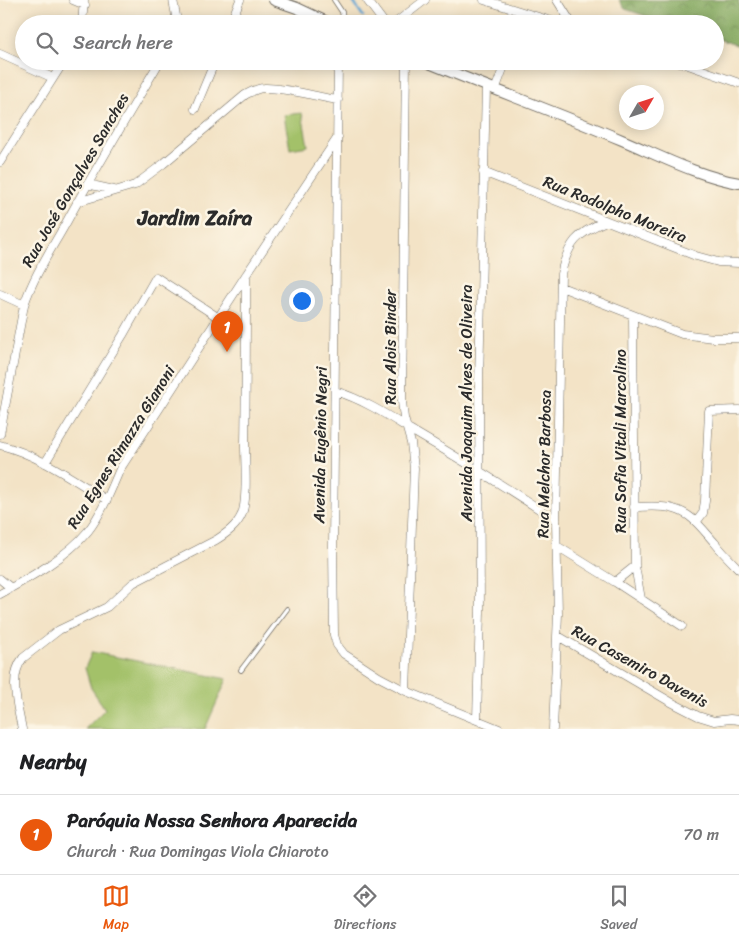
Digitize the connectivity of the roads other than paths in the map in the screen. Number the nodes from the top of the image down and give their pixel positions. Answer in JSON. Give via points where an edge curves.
{"nodes":[{"id":1,"x":73,"y":0,"type":"edge"},
{"id":2,"x":173,"y":0,"type":"edge"},
{"id":3,"x":240,"y":0,"type":"edge"},
{"id":4,"x":274,"y":0,"type":"edge"},
{"id":5,"x":334,"y":0,"type":"edge"},
{"id":6,"x":367,"y":0,"type":"edge"},
{"id":7,"x":425,"y":0,"type":"edge"},
{"id":8,"x":484,"y":0,"type":"edge"},
{"id":9,"x":557,"y":0,"type":"edge"},
{"id":10,"x":84,"y":2,"type":"edge"},
{"id":11,"x":293,"y":4,"type":"edge"},
{"id":12,"x":523,"y":13,"type":"joint"},
{"id":13,"x":83,"y":15,"type":"edge"},
{"id":14,"x":176,"y":15,"type":"edge"},
{"id":15,"x":234,"y":15,"type":"edge"},
{"id":16,"x":314,"y":15,"type":"edge"},
{"id":17,"x":342,"y":15,"type":"edge"},
{"id":18,"x":378,"y":15,"type":"edge"},
{"id":19,"x":406,"y":15,"type":"edge"},
{"id":20,"x":530,"y":15,"type":"edge"},
{"id":21,"x":566,"y":15,"type":"edge"},
{"id":22,"x":0,"y":54,"type":"edge"},
{"id":23,"x":15,"y":61,"type":"edge"},
{"id":24,"x":35,"y":70,"type":"edge"},
{"id":25,"x":58,"y":70,"type":"edge"},
{"id":26,"x":155,"y":70,"type":"edge"},
{"id":27,"x":211,"y":70,"type":"edge"},
{"id":28,"x":338,"y":70,"type":"edge"},
{"id":29,"x":406,"y":70,"type":"edge"},
{"id":30,"x":446,"y":70,"type":"edge"},
{"id":31,"x":501,"y":70,"type":"edge"},
{"id":32,"x":702,"y":70,"type":"edge"},
{"id":33,"x":53,"y":78,"type":"junction"},
{"id":34,"x":739,"y":83,"type":"edge"},
{"id":35,"x":490,"y":88,"type":"junction"},
{"id":36,"x":338,"y":100,"type":"junction"},
{"id":37,"x":195,"y":109,"type":"dead end"},
{"id":38,"x":338,"y":137,"type":"junction"},
{"id":39,"x":0,"y":162,"type":"edge"},
{"id":40,"x":483,"y":172,"type":"junction"},
{"id":41,"x":739,"y":183,"type":"edge"},
{"id":42,"x":87,"y":184,"type":"junction"},
{"id":43,"x":114,"y":190,"type":"junction"},
{"id":44,"x":77,"y":202,"type":"junction"},
{"id":45,"x":606,"y":220,"type":"junction"},
{"id":46,"x":739,"y":263,"type":"edge"},
{"id":47,"x":246,"y":275,"type":"junction"},
{"id":48,"x":561,"y":288,"type":"junction"},
{"id":49,"x":0,"y":294,"type":"edge"},
{"id":50,"x":24,"y":305,"type":"junction"},
{"id":51,"x":633,"y":316,"type":"junction"},
{"id":52,"x":219,"y":318,"type":"junction"},
{"id":53,"x":739,"y":338,"type":"edge"},
{"id":54,"x":335,"y":391,"type":"junction"},
{"id":55,"x":739,"y":410,"type":"edge"},
{"id":56,"x":406,"y":427,"type":"junction"},
{"id":57,"x":0,"y":434,"type":"edge"},
{"id":58,"x":0,"y":445,"type":"edge"},
{"id":59,"x":45,"y":463,"type":"junction"},
{"id":60,"x":479,"y":470,"type":"junction"},
{"id":61,"x":107,"y":500,"type":"junction"},
{"id":62,"x":634,"y":507,"type":"junction"},
{"id":63,"x":556,"y":520,"type":"junction"},
{"id":64,"x":697,"y":521,"type":"junction"},
{"id":65,"x":557,"y":546,"type":"junction"},
{"id":66,"x":635,"y":566,"type":"junction"},
{"id":67,"x":739,"y":569,"type":"edge"},
{"id":68,"x":0,"y":579,"type":"edge"},
{"id":69,"x":615,"y":582,"type":"junction"},
{"id":70,"x":11,"y":588,"type":"junction"},
{"id":71,"x":0,"y":594,"type":"edge"},
{"id":72,"x":641,"y":599,"type":"junction"},
{"id":73,"x":287,"y":609,"type":"dead end"},
{"id":74,"x":682,"y":626,"type":"dead end"},
{"id":75,"x":558,"y":636,"type":"junction"},
{"id":76,"x":241,"y":670,"type":"dead end"},
{"id":77,"x":406,"y":691,"type":"junction"},
{"id":78,"x":477,"y":719,"type":"junction"},
{"id":79,"x":739,"y":720,"type":"edge"},
{"id":80,"x":22,"y":729,"type":"edge"},
{"id":81,"x":499,"y":729,"type":"edge"},
{"id":82,"x":553,"y":729,"type":"edge"}],
"edges":[{"from":1,"to":10,"type":"street"},
{"from":2,"to":14,"type":"street"},
{"from":3,"to":15,"type":"street"},
{"from":4,"to":11,"type":"street"},
{"from":5,"to":17,"type":"lane"},
{"from":6,"to":18,"type":"street"},
{"from":7,"to":19,"type":"street"},
{"from":8,"to":12,"type":"street"},
{"from":9,"to":21,"type":"street"},
{"from":10,"to":13,"type":"street"},
{"from":11,"to":16,"type":"street"},
{"from":12,"to":20,"type":"street"},
{"from":22,"to":23,"type":"street"},
{"from":24,"to":33,"type":"street"},
{"from":25,"to":33,"type":"street"},
{"from":26,"to":42,"type":"street","name":"Rua José Gonçalves Sanches"},
{"from":27,"to":37,"type":"street"},
{"from":28,"to":36,"type":"street","name":"Avenida Eugênio Negri"},
{"from":29,"to":56,"type":"street","name":"Rua Alois Binder","via":[[402,402]]},
{"from":30,"to":35,"type":"street"},
{"from":31,"to":35,"type":"street","name":"Avenida Joaquim Alves de Oliveira"},
{"from":32,"to":34,"type":"street"},
{"from":33,"to":39,"type":"street"},
{"from":35,"to":40,"type":"street","name":"Avenida Joaquim Alves de Oliveira"},
{"from":35,"to":41,"type":"street","via":[[703,175]]},
{"from":36,"to":38,"type":"street","name":"Avenida Eugênio Negri"},
{"from":36,"to":43,"type":"street","via":[[276,89],[254,90],[145,178],[135,185]]},
{"from":38,"to":47,"type":"street","name":"Rua Egnes Rimazza Gianoni"},
{"from":38,"to":54,"type":"street","name":"Avenida Eugênio Negri"},
{"from":40,"to":45,"type":"street","name":"Rua Rodolpho Moreira"},
{"from":40,"to":60,"type":"street","name":"Avenida Joaquim Alves de Oliveira"},
{"from":42,"to":43,"type":"street"},
{"from":42,"to":44,"type":"street","name":"Rua José Gonçalves Sanches"},
{"from":43,"to":44,"type":"street"},
{"from":44,"to":50,"type":"street","name":"Rua José Gonçalves Sanches","via":[[37,274]]},
{"from":45,"to":46,"type":"street","name":"Rua Rodolpho Moreira","via":[[696,256]]},
{"from":45,"to":48,"type":"street","name":"Rua Melchor Barbosa","via":[[589,228],[570,245],[561,274]]},
{"from":47,"to":52,"type":"street","name":"Rua Egnes Rimazza Gianoni"},
{"from":47,"to":80,"type":"street","via":[[245,488],[242,514],[229,532],[133,583],[107,607],[59,630],[23,658],[18,664],[16,678]]},
{"from":48,"to":51,"type":"street"},
{"from":48,"to":63,"type":"street","name":"Rua Melchor Barbosa"},
{"from":49,"to":50,"type":"street"},
{"from":50,"to":57,"type":"street","name":"Rua José Gonçalves Sanches"},
{"from":51,"to":53,"type":"street","via":[[696,337]]},
{"from":51,"to":62,"type":"street","name":"Rua Sofia Vitali Marcolino"},
{"from":52,"to":59,"type":"street","via":[[156,278]]},
{"from":52,"to":61,"type":"street","name":"Rua Egnes Rimazza Gianoni","via":[[120,469]]},
{"from":54,"to":56,"type":"street","via":[[374,407]]},
{"from":54,"to":77,"type":"street","name":"Avenida Eugênio Negri","via":[[334,635],[344,654]]},
{"from":55,"to":64,"type":"street","via":[[709,411],[705,502]]},
{"from":56,"to":60,"type":"street"},
{"from":56,"to":77,"type":"street","name":"Rua Alois Binder","via":[[414,468]]},
{"from":58,"to":59,"type":"street"},
{"from":59,"to":61,"type":"street"},
{"from":60,"to":63,"type":"street"},
{"from":60,"to":78,"type":"street","name":"Avenida Joaquim Alves de Oliveira"},
{"from":61,"to":70,"type":"street","name":"Rua Egnes Rimazza Gianoni","via":[[77,543]]},
{"from":62,"to":64,"type":"street","via":[[674,509]]},
{"from":62,"to":66,"type":"street","name":"Rua Sofia Vitali Marcolino"},
{"from":63,"to":65,"type":"street","name":"Rua Melchor Barbosa"},
{"from":64,"to":67,"type":"street"},
{"from":65,"to":69,"type":"street"},
{"from":65,"to":75,"type":"street","name":"Rua Melchor Barbosa"},
{"from":66,"to":69,"type":"street"},
{"from":66,"to":72,"type":"street","name":"Rua Sofia Vitali Marcolino"},
{"from":68,"to":70,"type":"street"},
{"from":69,"to":72,"type":"street"},
{"from":70,"to":71,"type":"street","name":"Rua Egnes Rimazza Gianoni"},
{"from":72,"to":74,"type":"street"},
{"from":73,"to":76,"type":"lane"},
{"from":75,"to":79,"type":"street","name":"Rua Casemiro Davenis","via":[[698,716],[714,721]]},
{"from":75,"to":82,"type":"street","name":"Rua Melchor Barbosa"},
{"from":77,"to":78,"type":"street","name":"Avenida Eugênio Negri"},
{"from":78,"to":81,"type":"street","name":"Avenida Eugênio Negri"}]}
